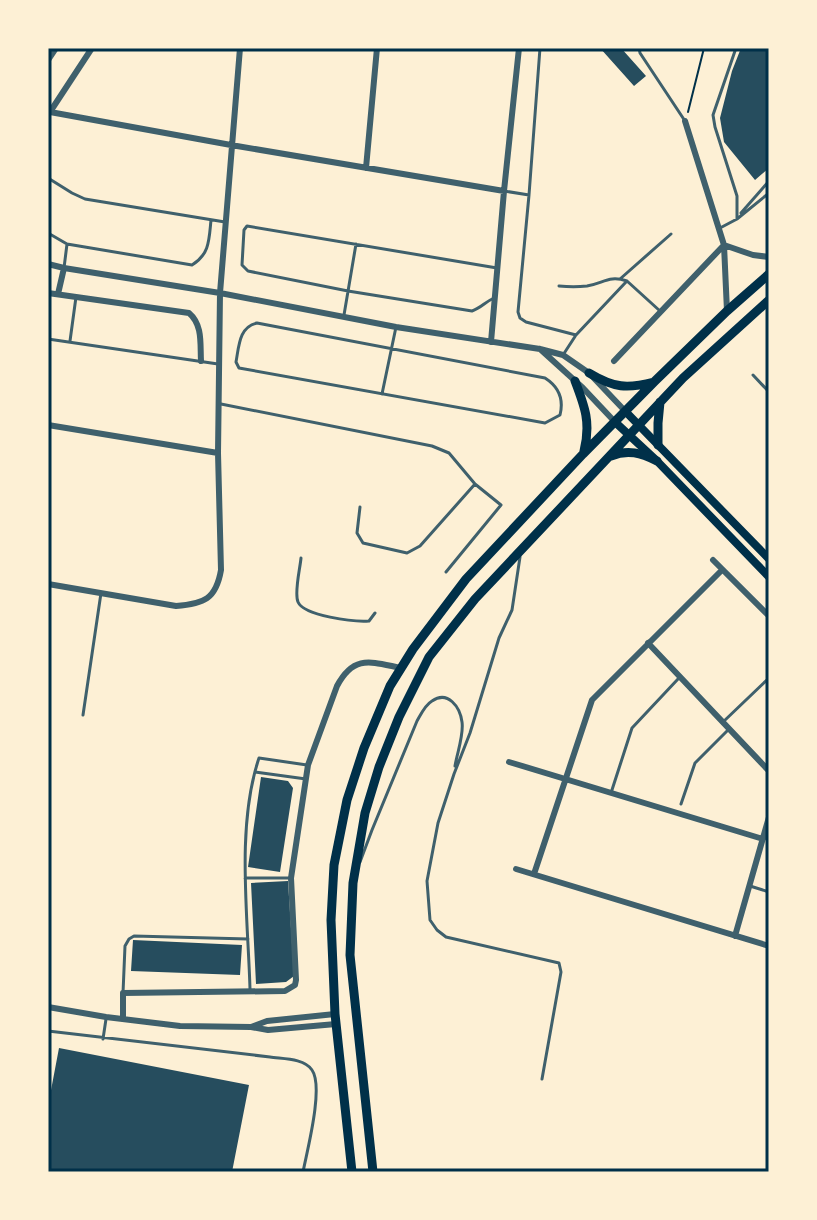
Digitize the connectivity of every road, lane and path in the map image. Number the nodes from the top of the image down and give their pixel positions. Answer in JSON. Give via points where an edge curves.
{"nodes":[{"id":1,"x":56,"y":48,"type":"edge"},
{"id":2,"x":92,"y":48,"type":"edge"},
{"id":3,"x":240,"y":48,"type":"edge"},
{"id":4,"x":377,"y":48,"type":"edge"},
{"id":5,"x":519,"y":48,"type":"edge"},
{"id":6,"x":540,"y":48,"type":"edge"},
{"id":7,"x":639,"y":48,"type":"edge"},
{"id":8,"x":704,"y":48,"type":"edge"},
{"id":9,"x":736,"y":48,"type":"edge"},
{"id":10,"x":48,"y":60,"type":"edge"},
{"id":11,"x":49,"y":113,"type":"edge"},
{"id":12,"x":685,"y":121,"type":"junction"},
{"id":13,"x":231,"y":145,"type":"junction"},
{"id":14,"x":366,"y":168,"type":"junction"},
{"id":15,"x":48,"y":178,"type":"edge"},
{"id":16,"x":769,"y":181,"type":"edge"},
{"id":17,"x":504,"y":191,"type":"junction"},
{"id":18,"x":769,"y":193,"type":"edge"},
{"id":19,"x":529,"y":195,"type":"junction"},
{"id":20,"x":737,"y":219,"type":"junction"},
{"id":21,"x":211,"y":220,"type":"junction"},
{"id":22,"x":225,"y":222,"type":"junction"},
{"id":23,"x":720,"y":228,"type":"junction"},
{"id":24,"x":48,"y":233,"type":"edge"},
{"id":25,"x":671,"y":234,"type":"dead end"},
{"id":26,"x":67,"y":244,"type":"junction"},
{"id":27,"x":356,"y":244,"type":"junction"},
{"id":28,"x":724,"y":245,"type":"junction"},
{"id":29,"x":769,"y":257,"type":"edge"},
{"id":30,"x":48,"y":264,"type":"edge"},
{"id":31,"x":64,"y":268,"type":"junction"},
{"id":32,"x":497,"y":268,"type":"junction"},
{"id":33,"x":769,"y":274,"type":"edge"},
{"id":34,"x":620,"y":279,"type":"junction"},
{"id":35,"x":627,"y":281,"type":"junction"},
{"id":36,"x":559,"y":286,"type":"dead end"},
{"id":37,"x":348,"y":291,"type":"junction"},
{"id":38,"x":48,"y":293,"type":"edge"},
{"id":39,"x":220,"y":293,"type":"junction"},
{"id":40,"x":58,"y":294,"type":"junction"},
{"id":41,"x":76,"y":297,"type":"junction"},
{"id":42,"x":495,"y":298,"type":"junction"},
{"id":43,"x":769,"y":300,"type":"edge"},
{"id":44,"x":660,"y":311,"type":"junction"},
{"id":45,"x":727,"y":311,"type":"junction"},
{"id":46,"x":344,"y":317,"type":"junction"},
{"id":47,"x":396,"y":327,"type":"junction"},
{"id":48,"x":576,"y":335,"type":"junction"},
{"id":49,"x":48,"y":339,"type":"edge"},
{"id":50,"x":70,"y":342,"type":"junction"},
{"id":51,"x":491,"y":342,"type":"junction"},
{"id":52,"x":540,"y":349,"type":"junction"},
{"id":53,"x":391,"y":350,"type":"junction"},
{"id":54,"x":563,"y":355,"type":"junction"},
{"id":55,"x":201,"y":361,"type":"junction"},
{"id":56,"x":614,"y":361,"type":"dead end"},
{"id":57,"x":218,"y":364,"type":"junction"},
{"id":58,"x":589,"y":373,"type":"junction"},
{"id":59,"x":753,"y":375,"type":"dead end"},
{"id":60,"x":575,"y":381,"type":"junction"},
{"id":61,"x":655,"y":381,"type":"junction"},
{"id":62,"x":769,"y":392,"type":"edge"},
{"id":63,"x":382,"y":394,"type":"junction"},
{"id":64,"x":660,"y":402,"type":"junction"},
{"id":65,"x":218,"y":404,"type":"junction"},
{"id":66,"x":626,"y":412,"type":"junction"},
{"id":67,"x":615,"y":422,"type":"junction"},
{"id":68,"x":639,"y":424,"type":"junction"},
{"id":69,"x":48,"y":425,"type":"edge"},
{"id":70,"x":628,"y":436,"type":"junction"},
{"id":71,"x":658,"y":445,"type":"junction"},
{"id":72,"x":218,"y":453,"type":"junction"},
{"id":73,"x":583,"y":454,"type":"junction"},
{"id":74,"x":611,"y":456,"type":"junction"},
{"id":75,"x":657,"y":461,"type":"junction"},
{"id":76,"x":475,"y":484,"type":"junction"},
{"id":77,"x":360,"y":507,"type":"dead end"},
{"id":78,"x":521,"y":552,"type":"junction"},
{"id":79,"x":301,"y":558,"type":"dead end"},
{"id":80,"x":769,"y":559,"type":"edge"},
{"id":81,"x":713,"y":560,"type":"dead end"},
{"id":82,"x":722,"y":570,"type":"junction"},
{"id":83,"x":446,"y":572,"type":"dead end"},
{"id":84,"x":769,"y":576,"type":"edge"},
{"id":85,"x":48,"y":584,"type":"edge"},
{"id":86,"x":101,"y":593,"type":"junction"},
{"id":87,"x":375,"y":613,"type":"dead end"},
{"id":88,"x":769,"y":616,"type":"edge"},
{"id":89,"x":648,"y":643,"type":"junction"},
{"id":90,"x":401,"y":668,"type":"junction"},
{"id":91,"x":680,"y":677,"type":"junction"},
{"id":92,"x":769,"y":678,"type":"edge"},
{"id":93,"x":83,"y":715,"type":"dead end"},
{"id":94,"x":723,"y":722,"type":"junction"},
{"id":95,"x":729,"y":729,"type":"junction"},
{"id":96,"x":509,"y":762,"type":"dead end"},
{"id":97,"x":308,"y":765,"type":"junction"},
{"id":98,"x":769,"y":771,"type":"edge"},
{"id":99,"x":255,"y":772,"type":"junction"},
{"id":100,"x":454,"y":774,"type":"junction"},
{"id":101,"x":306,"y":779,"type":"junction"},
{"id":102,"x":565,"y":779,"type":"junction"},
{"id":103,"x":611,"y":793,"type":"junction"},
{"id":104,"x":681,"y":804,"type":"dead end"},
{"id":105,"x":769,"y":817,"type":"edge"},
{"id":106,"x":763,"y":839,"type":"junction"},
{"id":107,"x":516,"y":869,"type":"dead end"},
{"id":108,"x":534,"y":874,"type":"junction"},
{"id":109,"x":245,"y":878,"type":"junction"},
{"id":110,"x":291,"y":878,"type":"junction"},
{"id":111,"x":353,"y":883,"type":"junction"},
{"id":112,"x":750,"y":886,"type":"junction"},
{"id":113,"x":769,"y":892,"type":"edge"},
{"id":114,"x":735,"y":936,"type":"junction"},
{"id":115,"x":248,"y":939,"type":"junction"},
{"id":116,"x":769,"y":946,"type":"edge"},
{"id":117,"x":123,"y":993,"type":"junction"},
{"id":118,"x":250,"y":993,"type":"junction"},
{"id":119,"x":48,"y":1007,"type":"edge"},
{"id":120,"x":106,"y":1017,"type":"junction"},
{"id":121,"x":123,"y":1019,"type":"junction"},
{"id":122,"x":336,"y":1019,"type":"junction"},
{"id":123,"x":48,"y":1031,"type":"edge"},
{"id":124,"x":103,"y":1039,"type":"junction"},
{"id":125,"x":542,"y":1079,"type":"dead end"},
{"id":126,"x":303,"y":1172,"type":"edge"},
{"id":127,"x":352,"y":1172,"type":"edge"},
{"id":128,"x":373,"y":1172,"type":"edge"}],
"edges":[{"from":1,"to":10,"type":"street"},
{"from":2,"to":11,"type":"street"},
{"from":3,"to":13,"type":"street"},
{"from":4,"to":14,"type":"street"},
{"from":5,"to":17,"type":"street"},
{"from":6,"to":19,"type":"lane"},
{"from":7,"to":12,"type":"lane"},
{"from":8,"to":12,"type":"path"},
{"from":9,"to":20,"type":"lane","via":[[713,115],[737,196]]},
{"from":11,"to":13,"type":"street"},
{"from":12,"to":23,"type":"street"},
{"from":13,"to":14,"type":"street"},
{"from":13,"to":22,"type":"street"},
{"from":14,"to":17,"type":"street"},
{"from":15,"to":21,"type":"lane","via":[[85,199]]},
{"from":16,"to":20,"type":"lane"},
{"from":17,"to":19,"type":"lane"},
{"from":17,"to":32,"type":"street"},
{"from":18,"to":20,"type":"lane"},
{"from":19,"to":48,"type":"lane","via":[[520,318]]},
{"from":20,"to":23,"type":"lane"},
{"from":21,"to":22,"type":"lane"},
{"from":21,"to":26,"type":"lane","via":[[209,247],[192,265]]},
{"from":22,"to":39,"type":"street"},
{"from":23,"to":28,"type":"street"},
{"from":24,"to":26,"type":"lane"},
{"from":25,"to":34,"type":"lane"},
{"from":26,"to":31,"type":"lane"},
{"from":27,"to":32,"type":"lane"},
{"from":27,"to":37,"type":"lane"},
{"from":27,"to":37,"type":"lane","via":[[247,226],[244,230],[242,265],[248,271]]},
{"from":28,"to":29,"type":"street"},
{"from":28,"to":44,"type":"street"},
{"from":28,"to":45,"type":"street"},
{"from":30,"to":31,"type":"street"},
{"from":31,"to":39,"type":"street"},
{"from":31,"to":40,"type":"street"},
{"from":32,"to":42,"type":"street"},
{"from":33,"to":45,"type":"main road"},
{"from":34,"to":35,"type":"lane"},
{"from":34,"to":36,"type":"lane"},
{"from":35,"to":44,"type":"lane"},
{"from":35,"to":48,"type":"lane"},
{"from":37,"to":42,"type":"lane","via":[[472,311]]},
{"from":37,"to":46,"type":"lane"},
{"from":38,"to":40,"type":"street"},
{"from":39,"to":46,"type":"street"},
{"from":39,"to":57,"type":"street"},
{"from":40,"to":41,"type":"street"},
{"from":41,"to":50,"type":"lane"},
{"from":41,"to":55,"type":"street","via":[[189,313],[199,325]]},
{"from":42,"to":51,"type":"street"},
{"from":43,"to":64,"type":"main road"},
{"from":44,"to":56,"type":"street"},
{"from":45,"to":61,"type":"main road"},
{"from":46,"to":47,"type":"street"},
{"from":47,"to":51,"type":"street"},
{"from":47,"to":53,"type":"lane"},
{"from":48,"to":54,"type":"lane"},
{"from":49,"to":50,"type":"lane"},
{"from":50,"to":55,"type":"lane"},
{"from":51,"to":52,"type":"street"},
{"from":52,"to":54,"type":"street"},
{"from":52,"to":60,"type":"street"},
{"from":53,"to":63,"type":"lane"},
{"from":53,"to":63,"type":"lane","via":[[257,323],[243,331],[236,362],[239,368]]},
{"from":53,"to":63,"type":"lane","via":[[545,378],[563,405],[560,415],[545,423]]},
{"from":54,"to":58,"type":"street"},
{"from":55,"to":57,"type":"lane"},
{"from":57,"to":65,"type":"street"},
{"from":58,"to":61,"type":"main road","via":[[621,387]]},
{"from":58,"to":66,"type":"street"},
{"from":59,"to":62,"type":"lane"},
{"from":60,"to":67,"type":"street"},
{"from":60,"to":73,"type":"main road","via":[[588,418]]},
{"from":61,"to":66,"type":"main road"},
{"from":64,"to":68,"type":"main road"},
{"from":64,"to":71,"type":"main road"},
{"from":65,"to":72,"type":"street"},
{"from":65,"to":76,"type":"lane","via":[[432,446],[449,453]]},
{"from":66,"to":67,"type":"main road"},
{"from":66,"to":68,"type":"main road"},
{"from":67,"to":70,"type":"main road"},
{"from":67,"to":73,"type":"main road"},
{"from":68,"to":70,"type":"main road"},
{"from":68,"to":71,"type":"main road"},
{"from":69,"to":72,"type":"street"},
{"from":70,"to":74,"type":"main road"},
{"from":70,"to":75,"type":"main road"},
{"from":71,"to":80,"type":"main road"},
{"from":72,"to":86,"type":"street","via":[[221,570],[210,597],[176,606]]},
{"from":73,"to":90,"type":"main road","via":[[466,579]]},
{"from":74,"to":75,"type":"main road","via":[[635,452]]},
{"from":74,"to":78,"type":"main road"},
{"from":75,"to":84,"type":"main road"},
{"from":76,"to":77,"type":"lane","via":[[420,546],[407,553],[363,543],[357,533]]},
{"from":76,"to":83,"type":"lane","via":[[501,505]]},
{"from":78,"to":100,"type":"lane","via":[[512,610]]},
{"from":78,"to":111,"type":"main road","via":[[429,657],[379,767]]},
{"from":79,"to":87,"type":"lane","via":[[297,597],[305,610],[361,622]]},
{"from":81,"to":82,"type":"street"},
{"from":82,"to":88,"type":"street"},
{"from":82,"to":89,"type":"street"},
{"from":85,"to":86,"type":"street"},
{"from":86,"to":93,"type":"lane"},
{"from":89,"to":91,"type":"street"},
{"from":89,"to":102,"type":"street","via":[[592,700]]},
{"from":90,"to":97,"type":"street","via":[[373,662],[351,666],[337,686]]},
{"from":90,"to":122,"type":"main road","via":[[364,748],[334,865]]},
{"from":91,"to":94,"type":"street"},
{"from":91,"to":103,"type":"lane","via":[[634,724]]},
{"from":92,"to":94,"type":"lane"},
{"from":94,"to":95,"type":"street"},
{"from":95,"to":98,"type":"street"},
{"from":95,"to":104,"type":"lane","via":[[695,763]]},
{"from":96,"to":102,"type":"street"},
{"from":97,"to":99,"type":"lane","via":[[259,758]]},
{"from":97,"to":101,"type":"street"},
{"from":99,"to":101,"type":"lane"},
{"from":99,"to":109,"type":"lane"},
{"from":100,"to":111,"type":"lane","via":[[462,724],[454,701],[434,699],[417,721]]},
{"from":100,"to":125,"type":"lane","via":[[427,881],[430,920],[446,937],[559,963]]},
{"from":101,"to":110,"type":"street"},
{"from":102,"to":103,"type":"street"},
{"from":102,"to":108,"type":"street"},
{"from":103,"to":106,"type":"street"},
{"from":105,"to":106,"type":"street"},
{"from":106,"to":112,"type":"street"},
{"from":107,"to":108,"type":"street"},
{"from":108,"to":114,"type":"street"},
{"from":109,"to":110,"type":"lane"},
{"from":109,"to":115,"type":"lane"},
{"from":110,"to":118,"type":"street","via":[[295,985],[285,991]]},
{"from":111,"to":128,"type":"main road","via":[[350,955]]},
{"from":112,"to":113,"type":"lane"},
{"from":112,"to":114,"type":"street"},
{"from":114,"to":116,"type":"street"},
{"from":115,"to":117,"type":"lane","via":[[134,936],[125,946]]},
{"from":115,"to":118,"type":"lane"},
{"from":117,"to":118,"type":"street"},
{"from":117,"to":121,"type":"street"},
{"from":119,"to":120,"type":"street"},
{"from":120,"to":121,"type":"street"},
{"from":120,"to":124,"type":"lane"},
{"from":121,"to":122,"type":"street","via":[[268,1030]]},
{"from":122,"to":127,"type":"main road"},
{"from":123,"to":124,"type":"lane"},
{"from":124,"to":126,"type":"lane","via":[[302,1063],[315,1079],[316,1099]]}]}
